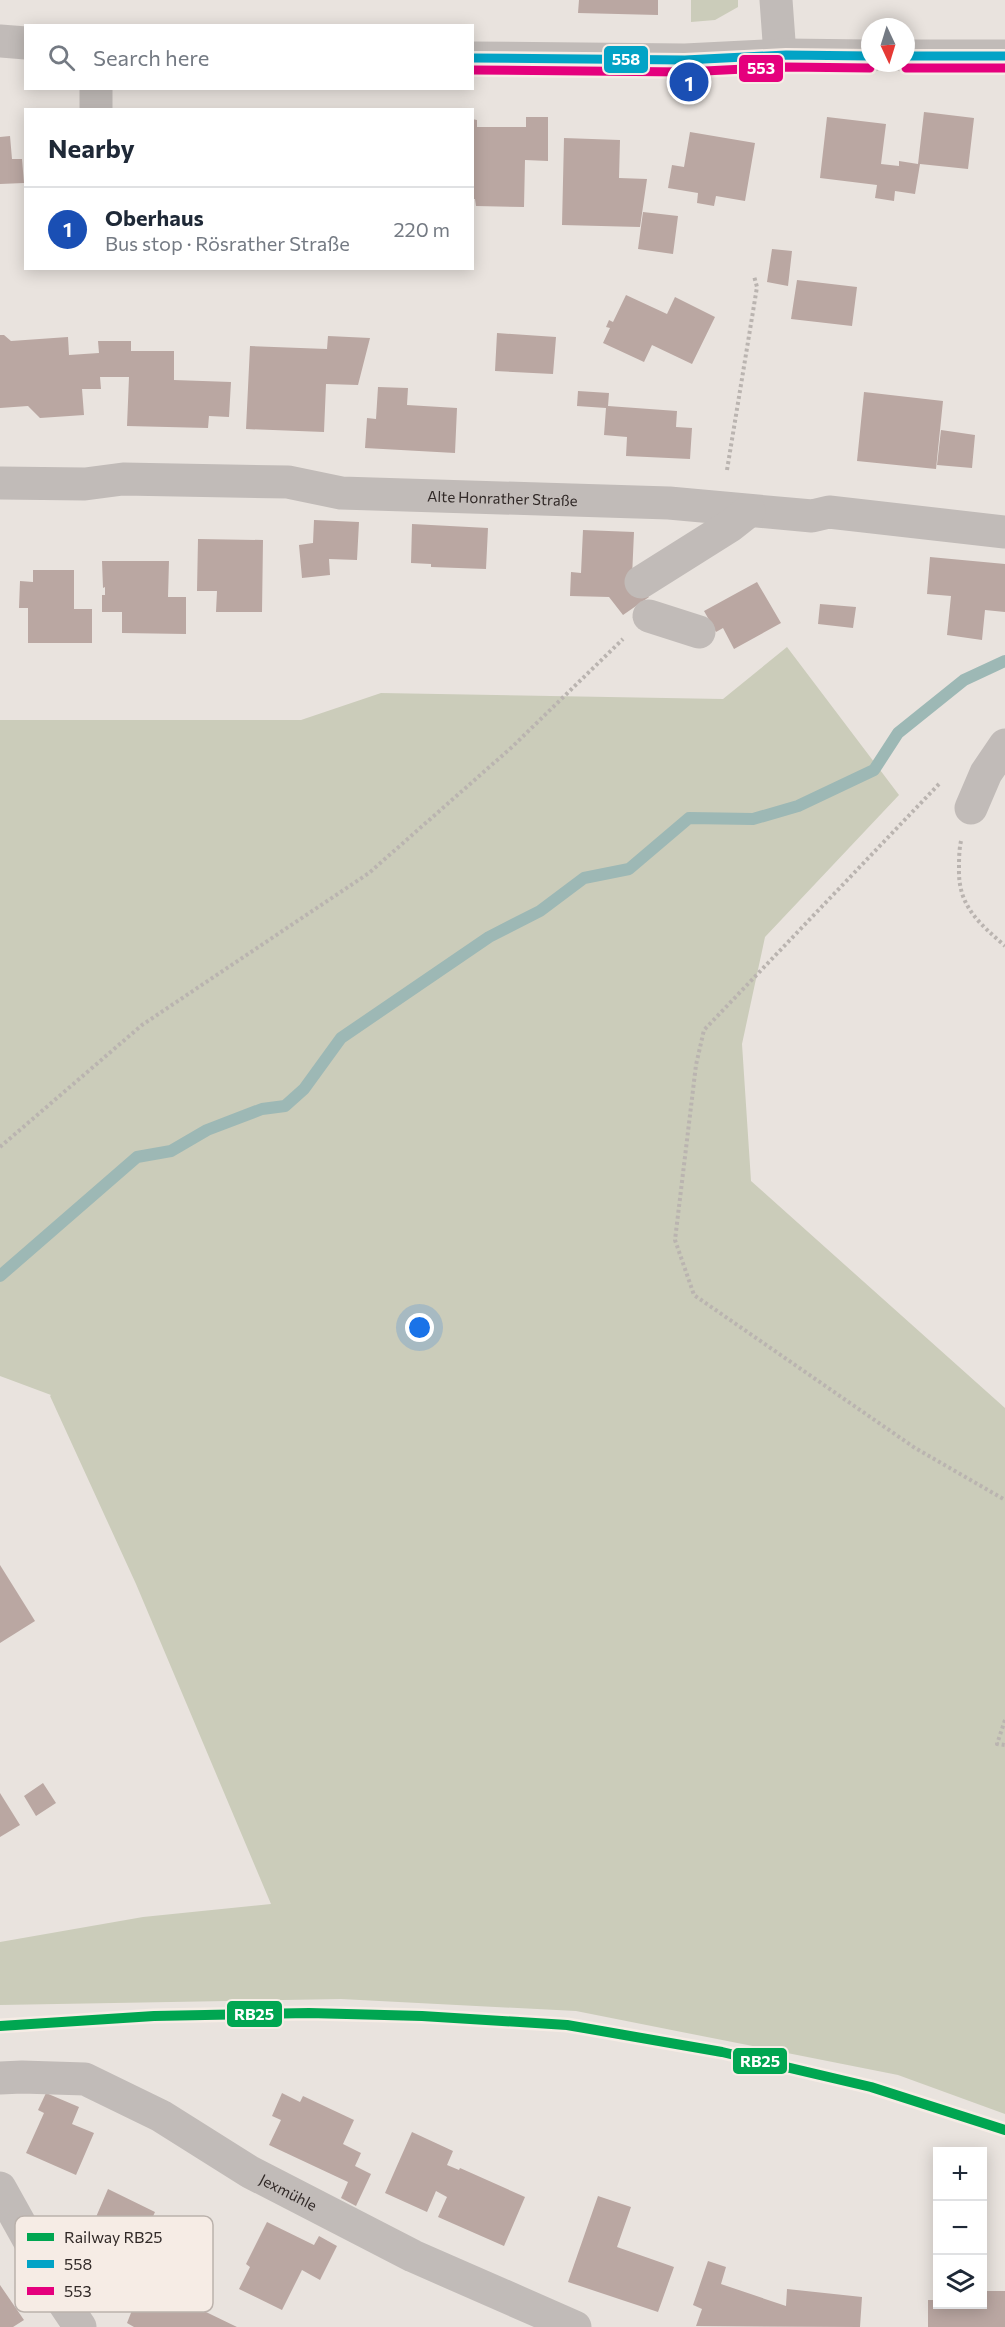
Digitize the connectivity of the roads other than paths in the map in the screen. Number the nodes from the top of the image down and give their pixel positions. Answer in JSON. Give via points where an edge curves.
{"nodes":[{"id":1,"x":776,"y":0,"type":"edge"},
{"id":2,"x":0,"y":41,"type":"edge"},
{"id":3,"x":24,"y":43,"type":"edge"},
{"id":4,"x":780,"y":55,"type":"junction"},
{"id":5,"x":861,"y":56,"type":"edge"},
{"id":6,"x":915,"y":56,"type":"edge"},
{"id":7,"x":1005,"y":56,"type":"edge"},
{"id":8,"x":474,"y":58,"type":"edge"},
{"id":9,"x":96,"y":90,"type":"edge"},
{"id":10,"x":96,"y":108,"type":"edge"},
{"id":11,"x":0,"y":483,"type":"edge"},
{"id":12,"x":735,"y":509,"type":"junction"},
{"id":13,"x":1005,"y":532,"type":"edge"},
{"id":14,"x":641,"y":582,"type":"dead end"},
{"id":15,"x":650,"y":616,"type":"road end"},
{"id":16,"x":699,"y":632,"type":"dead end"},
{"id":17,"x":1005,"y":745,"type":"edge"},
{"id":18,"x":971,"y":808,"type":"road end"},
{"id":19,"x":0,"y":2078,"type":"edge"},
{"id":20,"x":0,"y":2188,"type":"edge"},
{"id":21,"x":16,"y":2216,"type":"edge"},
{"id":22,"x":71,"y":2312,"type":"edge"},
{"id":23,"x":80,"y":2327,"type":"edge"},
{"id":24,"x":575,"y":2327,"type":"edge"}],
"edges":[{"from":1,"to":4,"type":"street"},
{"from":2,"to":3,"type":"street"},
{"from":4,"to":5,"type":"street"},
{"from":4,"to":8,"type":"street","via":[[685,60]]},
{"from":6,"to":7,"type":"street"},
{"from":9,"to":10,"type":"street"},
{"from":11,"to":12,"type":"street","name":"Alte Honrather Straße","via":[[85,484],[123,479],[288,482],[341,493],[658,502]]},
{"from":12,"to":13,"type":"street","name":"Alte Honrather Straße","via":[[812,516],[829,512]]},
{"from":12,"to":14,"type":"street","via":[[730,526]]},
{"from":15,"to":16,"type":"street"},
{"from":17,"to":18,"type":"street","via":[[986,772]]},
{"from":19,"to":24,"type":"street","name":"Jexmühle","via":[[85,2079],[161,2116],[250,2172],[413,2256]]},
{"from":20,"to":21,"type":"street"},
{"from":22,"to":23,"type":"street"}]}
